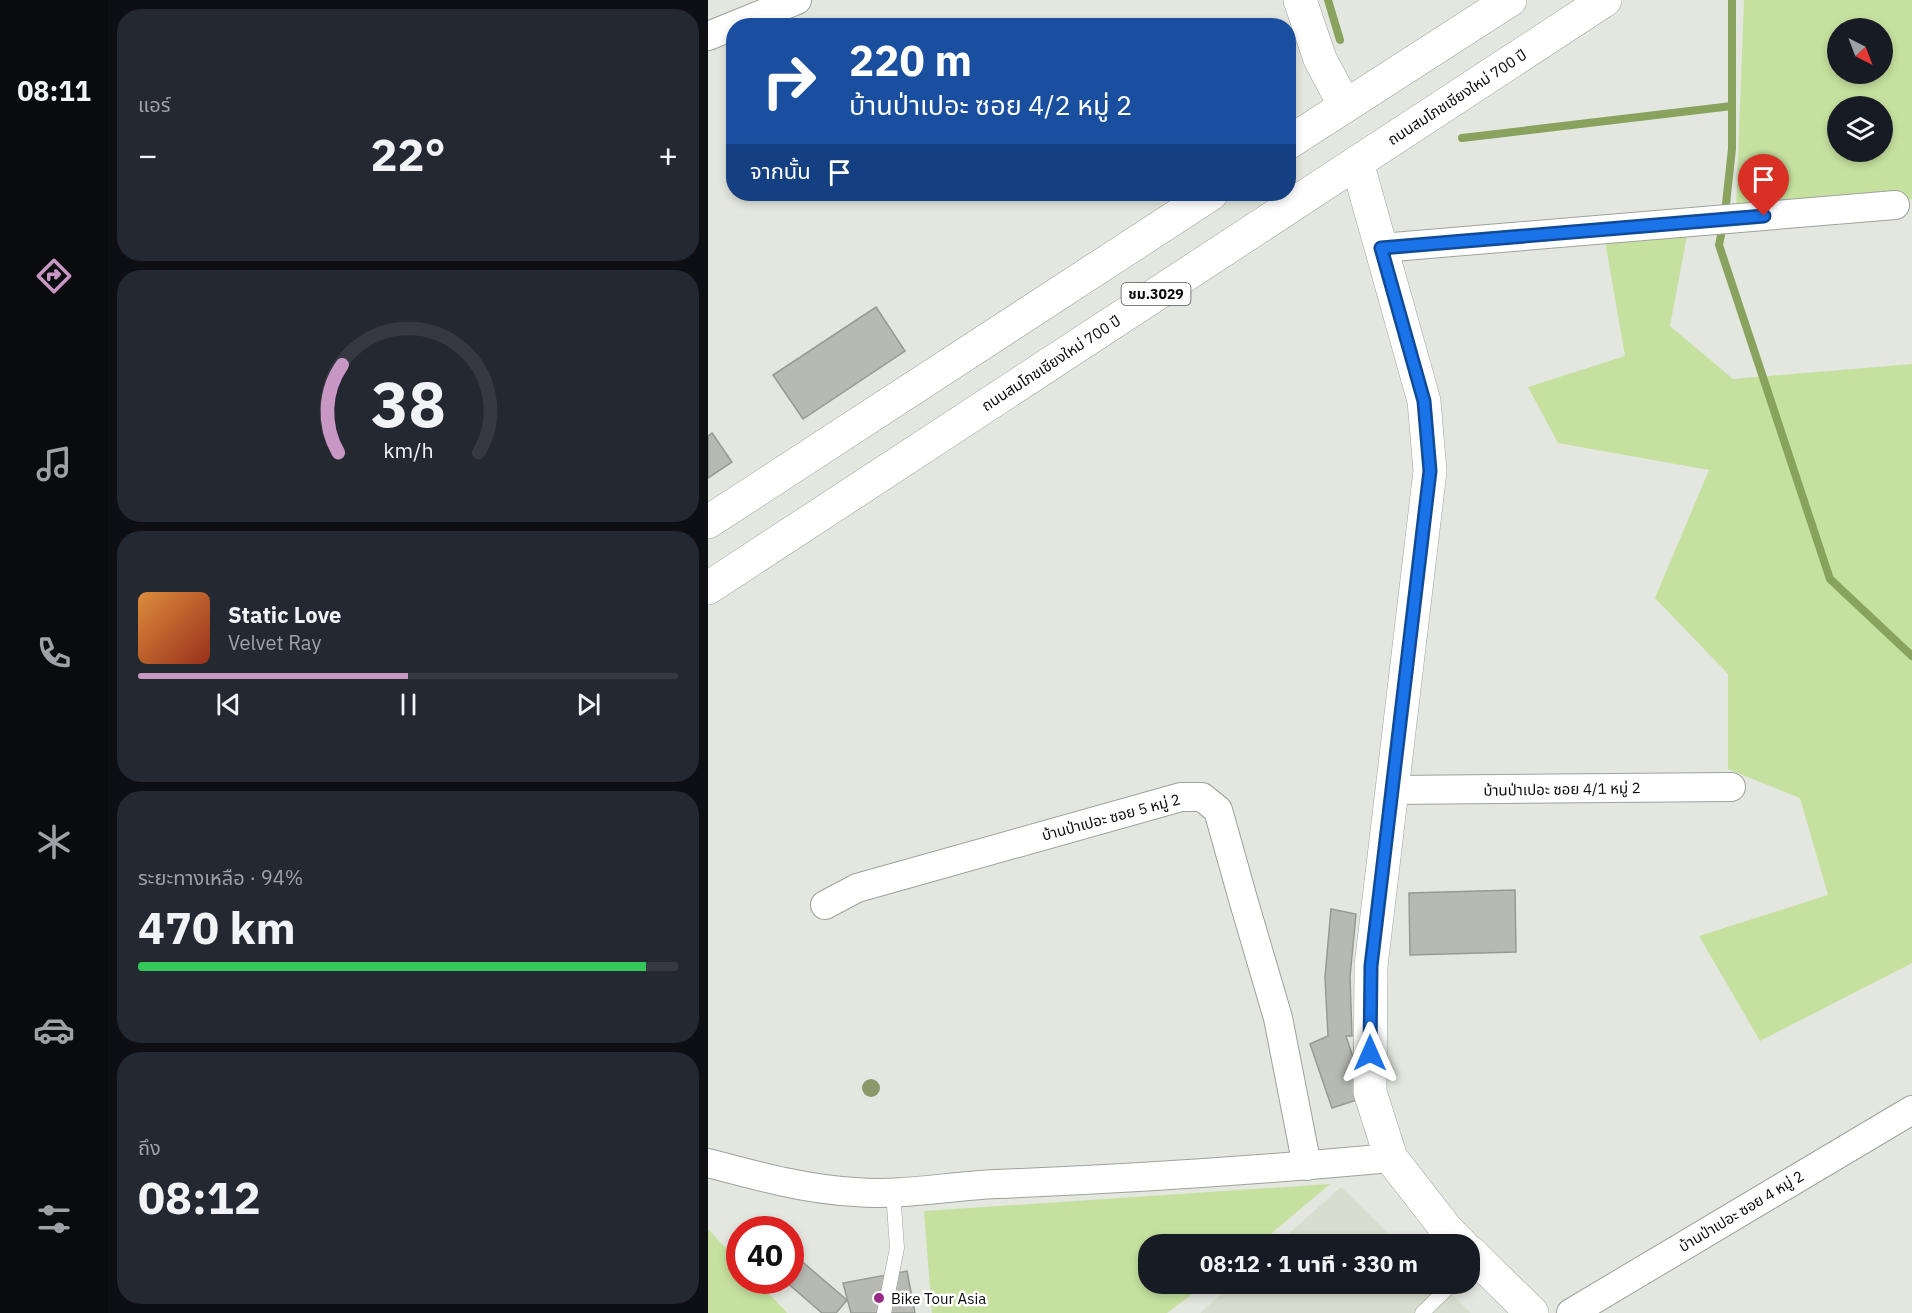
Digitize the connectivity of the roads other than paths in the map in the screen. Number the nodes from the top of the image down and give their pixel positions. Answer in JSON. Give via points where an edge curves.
{"nodes":[{"id":1,"x":797,"y":0,"type":"edge"},
{"id":2,"x":1300,"y":0,"type":"edge"},
{"id":3,"x":1510,"y":0,"type":"edge"},
{"id":4,"x":1605,"y":0,"type":"edge"},
{"id":5,"x":754,"y":8,"type":"edge"},
{"id":6,"x":738,"y":18,"type":"edge"},
{"id":7,"x":726,"y":25,"type":"edge"},
{"id":8,"x":708,"y":36,"type":"edge"},
{"id":9,"x":1345,"y":106,"type":"junction"},
{"id":10,"x":1296,"y":138,"type":"edge"},
{"id":11,"x":1357,"y":162,"type":"junction"},
{"id":12,"x":1200,"y":201,"type":"edge"},
{"id":13,"x":1895,"y":205,"type":"dead end"},
{"id":14,"x":1381,"y":248,"type":"junction"},
{"id":15,"x":708,"y":522,"type":"edge"},
{"id":16,"x":708,"y":588,"type":"edge"},
{"id":17,"x":1731,"y":787,"type":"dead end"},
{"id":18,"x":1392,"y":790,"type":"junction"},
{"id":19,"x":825,"y":905,"type":"dead end"},
{"id":20,"x":1912,"y":1110,"type":"edge"},
{"id":21,"x":1391,"y":1158,"type":"junction"},
{"id":22,"x":708,"y":1163,"type":"edge"},
{"id":23,"x":1307,"y":1166,"type":"junction"},
{"id":24,"x":893,"y":1192,"type":"junction"},
{"id":25,"x":1451,"y":1234,"type":"edge"},
{"id":26,"x":1480,"y":1266,"type":"edge"},
{"id":27,"x":1442,"y":1294,"type":"edge"},
{"id":28,"x":1526,"y":1312,"type":"edge"},
{"id":29,"x":884,"y":1313,"type":"edge"},
{"id":30,"x":1422,"y":1313,"type":"edge"},
{"id":31,"x":1571,"y":1313,"type":"edge"}],
"edges":[{"from":1,"to":5,"type":"street"},
{"from":2,"to":9,"type":"main road","via":[[1320,59]]},
{"from":3,"to":9,"type":"main road"},
{"from":4,"to":11,"type":"main road","name":"ถนนสมโภชเชียงใหม่ 700 ปี","number":"ชม.3029"},
{"from":5,"to":6,"type":"street"},
{"from":7,"to":8,"type":"street"},
{"from":9,"to":10,"type":"main road"},
{"from":11,"to":14,"type":"main road"},
{"from":11,"to":16,"type":"main road","name":"ถนนสมโภชเชียงใหม่ 700 ปี","number":"ชม.3029"},
{"from":12,"to":15,"type":"main road"},
{"from":13,"to":14,"type":"street"},
{"from":14,"to":18,"type":"main road","via":[[1424,401],[1430,471]]},
{"from":17,"to":18,"type":"street","name":"บ้านป่าเปอะ ซอย 4/1 หมู่ 2"},
{"from":18,"to":21,"type":"main road","via":[[1371,966],[1369,1033],[1370,1092]]},
{"from":19,"to":23,"type":"street","name":"บ้านป่าเปอะ ซอย 5 หมู่ 2","via":[[858,888],[1181,797],[1202,797],[1218,810],[1278,1018]]},
{"from":20,"to":31,"type":"street","name":"บ้านป่าเปอะ ซอย 4 หมู่ 2"},
{"from":21,"to":23,"type":"street"},
{"from":21,"to":25,"type":"main road"},
{"from":22,"to":24,"type":"street","via":[[796,1186]]},
{"from":23,"to":24,"type":"street"},
{"from":24,"to":29,"type":"lane","via":[[897,1248]]},
{"from":26,"to":28,"type":"main road"},
{"from":27,"to":30,"type":"lane"}]}
